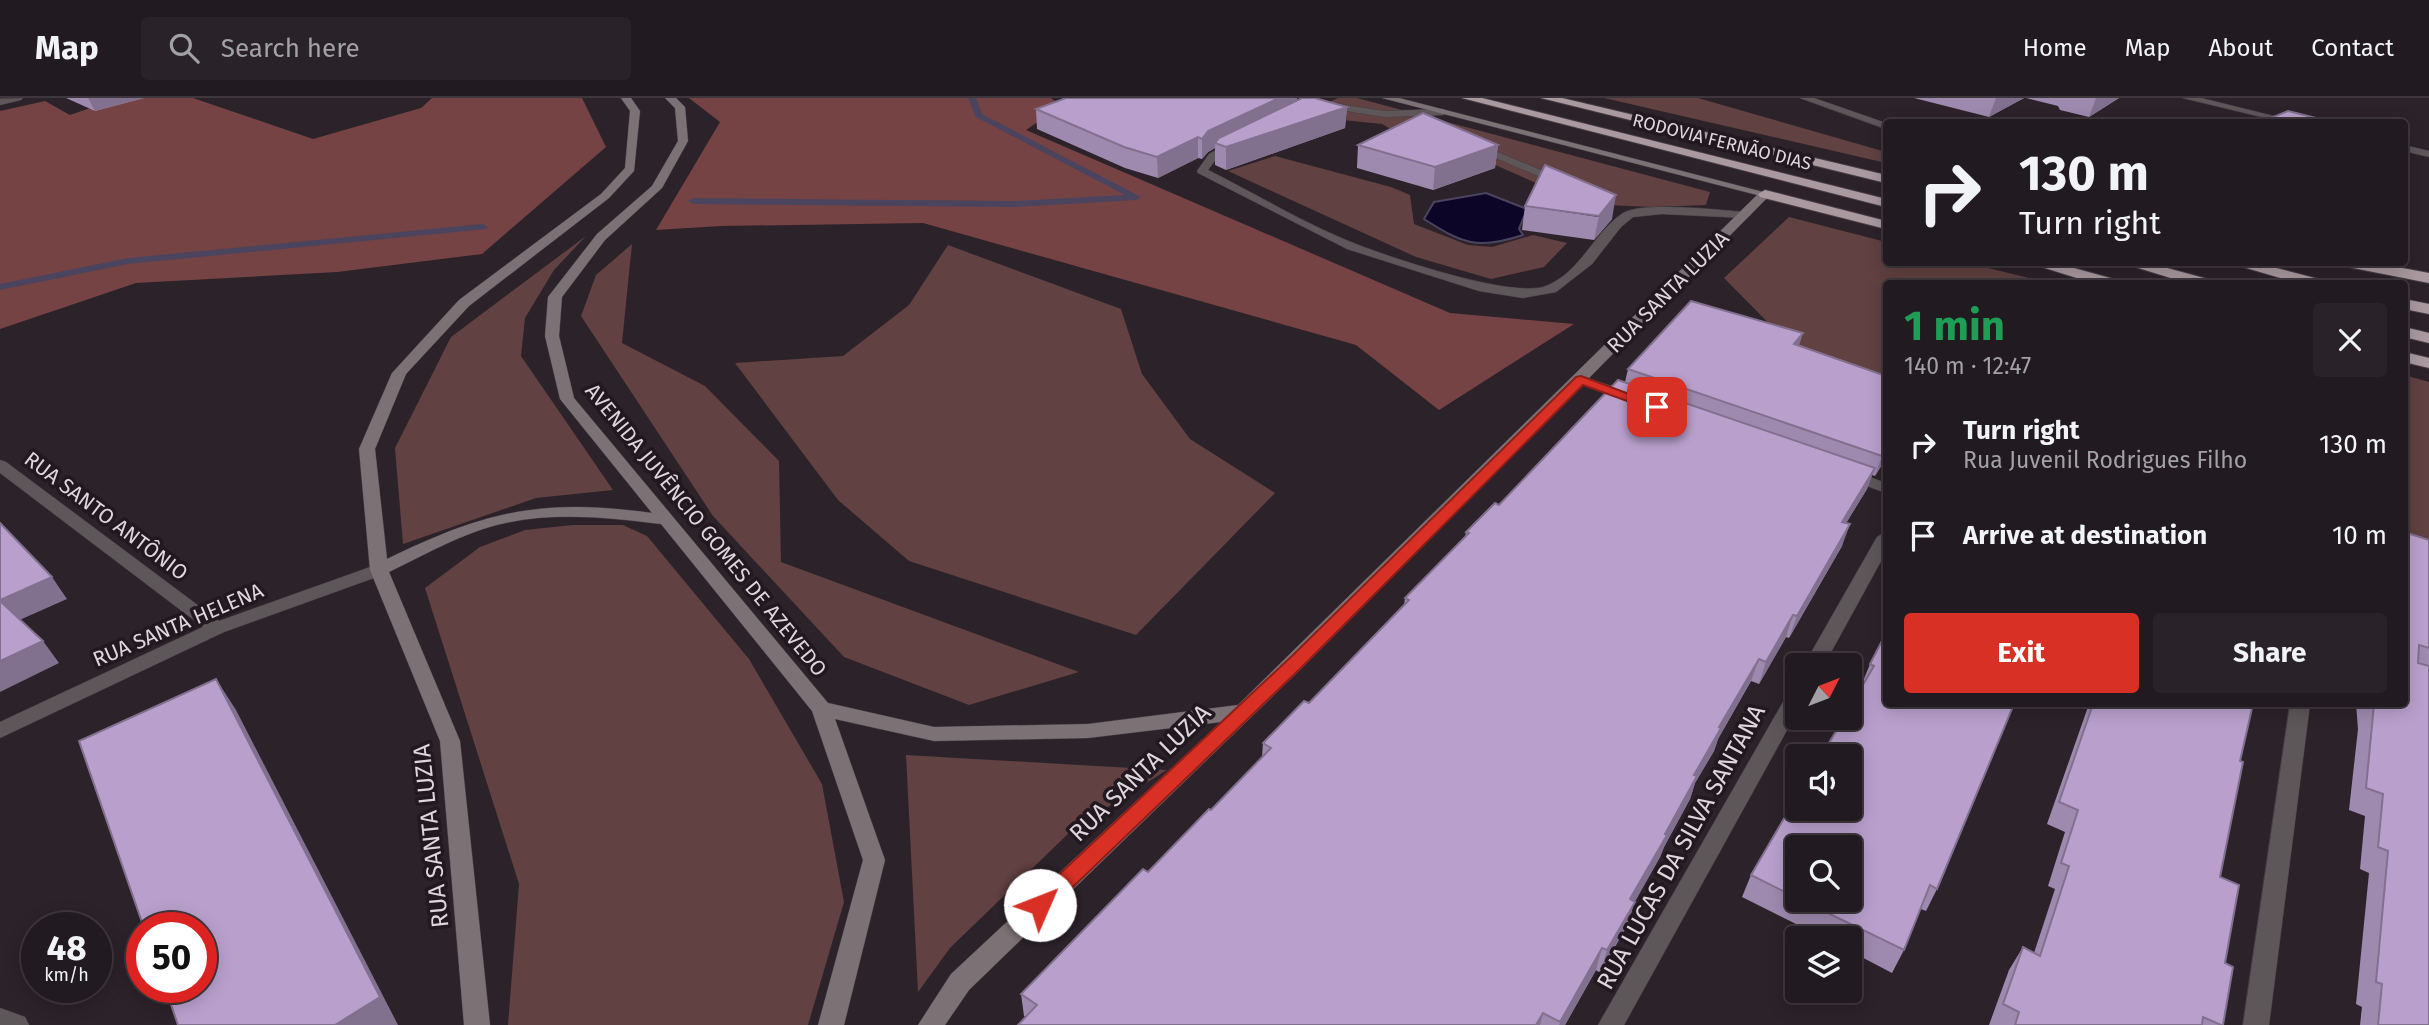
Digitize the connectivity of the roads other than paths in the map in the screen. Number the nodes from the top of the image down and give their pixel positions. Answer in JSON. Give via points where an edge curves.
{"nodes":[{"id":1,"x":18,"y":98,"type":"edge"},
{"id":2,"x":626,"y":98,"type":"edge"},
{"id":3,"x":670,"y":98,"type":"edge"},
{"id":4,"x":1387,"y":98,"type":"edge"},
{"id":5,"x":1468,"y":98,"type":"edge"},
{"id":6,"x":1547,"y":98,"type":"edge"},
{"id":7,"x":1805,"y":98,"type":"edge"},
{"id":8,"x":2188,"y":98,"type":"edge"},
{"id":9,"x":0,"y":102,"type":"edge"},
{"id":10,"x":1312,"y":106,"type":"edge"},
{"id":11,"x":1443,"y":112,"type":"junction"},
{"id":12,"x":1384,"y":114,"type":"junction"},
{"id":13,"x":2280,"y":119,"type":"edge"},
{"id":14,"x":1883,"y":125,"type":"edge"},
{"id":15,"x":1419,"y":126,"type":"edge"},
{"id":16,"x":1250,"y":137,"type":"edge"},
{"id":17,"x":1467,"y":143,"type":"edge"},
{"id":18,"x":2408,"y":149,"type":"edge"},
{"id":19,"x":2429,"y":154,"type":"edge"},
{"id":20,"x":1883,"y":178,"type":"edge"},
{"id":21,"x":1570,"y":186,"type":"edge"},
{"id":22,"x":1765,"y":194,"type":"junction"},
{"id":23,"x":1883,"y":202,"type":"edge"},
{"id":24,"x":1618,"y":208,"type":"edge"},
{"id":25,"x":1630,"y":214,"type":"junction"},
{"id":26,"x":1745,"y":215,"type":"junction"},
{"id":27,"x":1883,"y":224,"type":"edge"},
{"id":28,"x":2048,"y":266,"type":"edge"},
{"id":29,"x":2141,"y":266,"type":"edge"},
{"id":30,"x":2249,"y":266,"type":"edge"},
{"id":31,"x":2364,"y":266,"type":"edge"},
{"id":32,"x":2429,"y":278,"type":"edge"},
{"id":33,"x":2101,"y":280,"type":"edge"},
{"id":34,"x":2195,"y":280,"type":"edge"},
{"id":35,"x":2305,"y":280,"type":"edge"},
{"id":36,"x":2408,"y":305,"type":"edge"},
{"id":37,"x":2429,"y":309,"type":"edge"},
{"id":38,"x":2408,"y":333,"type":"edge"},
{"id":39,"x":2429,"y":338,"type":"edge"},
{"id":40,"x":2408,"y":358,"type":"edge"},
{"id":41,"x":2429,"y":363,"type":"edge"},
{"id":42,"x":1581,"y":380,"type":"junction"},
{"id":43,"x":1644,"y":402,"type":"edge"},
{"id":44,"x":0,"y":465,"type":"edge"},
{"id":45,"x":1836,"y":470,"type":"edge"},
{"id":46,"x":1883,"y":487,"type":"edge"},
{"id":47,"x":664,"y":520,"type":"junction"},
{"id":48,"x":1883,"y":542,"type":"edge"},
{"id":49,"x":379,"y":570,"type":"junction"},
{"id":50,"x":217,"y":628,"type":"junction"},
{"id":51,"x":1821,"y":653,"type":"edge"},
{"id":52,"x":2300,"y":707,"type":"edge"},
{"id":53,"x":821,"y":709,"type":"junction"},
{"id":54,"x":1241,"y":712,"type":"junction"},
{"id":55,"x":1785,"y":716,"type":"edge"},
{"id":56,"x":0,"y":731,"type":"edge"},
{"id":57,"x":0,"y":1018,"type":"edge"},
{"id":58,"x":16,"y":1025,"type":"edge"},
{"id":59,"x":477,"y":1025,"type":"edge"},
{"id":60,"x":831,"y":1025,"type":"edge"},
{"id":61,"x":931,"y":1025,"type":"edge"},
{"id":62,"x":1611,"y":1025,"type":"edge"},
{"id":63,"x":2256,"y":1025,"type":"edge"}],
"edges":[{"from":1,"to":9,"type":"street"},
{"from":2,"to":49,"type":"main road","via":[[635,111],[630,169],[604,196],[464,303],[399,373],[367,449]]},
{"from":3,"to":47,"type":"main road","name":"AVENIDA JUVÊNCIO GOMES DE AZEVEDO","via":[[680,107],[683,141],[656,188],[601,237],[555,297],[552,336],[568,399]]},
{"from":4,"to":11,"type":"main road"},
{"from":5,"to":23,"type":"highway","name":"RODOVIA FERNÃO DIAS"},
{"from":6,"to":20,"type":"highway","name":"RODOVIA FERNÃO DIAS"},
{"from":7,"to":14,"type":"street"},
{"from":8,"to":13,"type":"street"},
{"from":10,"to":12,"type":"street"},
{"from":11,"to":12,"type":"street"},
{"from":11,"to":22,"type":"main road"},
{"from":12,"to":15,"type":"street"},
{"from":16,"to":25,"type":"street","via":[[1213,156],[1202,171],[1352,246],[1484,288],[1523,294],[1551,289],[1588,261]]},
{"from":17,"to":21,"type":"street"},
{"from":18,"to":19,"type":"street"},
{"from":22,"to":26,"type":"main road","name":"RUA SANTA LUZIA"},
{"from":22,"to":27,"type":"highway"},
{"from":24,"to":25,"type":"street"},
{"from":25,"to":26,"type":"street"},
{"from":26,"to":42,"type":"main road","name":"RUA SANTA LUZIA"},
{"from":28,"to":33,"type":"highway"},
{"from":29,"to":34,"type":"highway"},
{"from":30,"to":35,"type":"highway"},
{"from":31,"to":32,"type":"highway"},
{"from":36,"to":37,"type":"highway"},
{"from":38,"to":39,"type":"highway"},
{"from":40,"to":41,"type":"highway"},
{"from":42,"to":43,"type":"street"},
{"from":42,"to":54,"type":"main road","name":"RUA SANTA LUZIA"},
{"from":44,"to":50,"type":"street","name":"RUA SANTO ANTÔNIO"},
{"from":45,"to":46,"type":"street"},
{"from":47,"to":49,"type":"main road","via":[[549,511],[492,521]]},
{"from":47,"to":53,"type":"main road","name":"AVENIDA JUVÊNCIO GOMES DE AZEVEDO"},
{"from":48,"to":51,"type":"street"},
{"from":49,"to":50,"type":"street","name":"RUA SANTA HELENA"},
{"from":49,"to":59,"type":"main road","name":"RUA SANTA LUZIA","via":[[450,741]]},
{"from":50,"to":56,"type":"street","name":"RUA SANTA HELENA"},
{"from":52,"to":63,"type":"street"},
{"from":53,"to":54,"type":"main road","name":"RUA SANTA LUZIA","via":[[934,734],[1088,732]]},
{"from":53,"to":60,"type":"main road","name":"AVENIDA JUVÊNCIO GOMES DE AZEVEDO","via":[[874,860]]},
{"from":54,"to":61,"type":"main road","name":"RUA SANTA LUZIA","via":[[960,982]]},
{"from":55,"to":62,"type":"street","name":"RUA LUCAS DA SILVA SANTANA"},
{"from":57,"to":58,"type":"street"}]}
